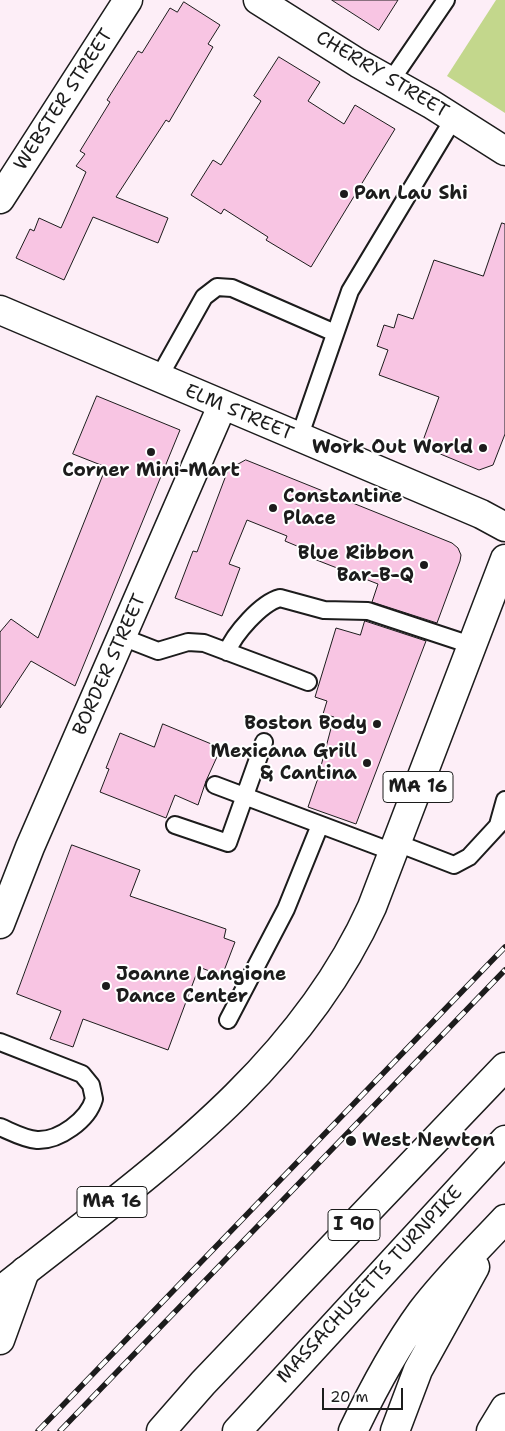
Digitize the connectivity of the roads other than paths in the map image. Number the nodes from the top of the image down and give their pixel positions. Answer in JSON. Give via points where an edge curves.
{"nodes":[{"id":1,"x":128,"y":0,"type":"edge"},
{"id":2,"x":258,"y":0,"type":"edge"},
{"id":3,"x":446,"y":0,"type":"edge"},
{"id":4,"x":390,"y":82,"type":"junction"},
{"id":5,"x":454,"y":118,"type":"junction"},
{"id":6,"x":505,"y":151,"type":"edge"},
{"id":7,"x":0,"y":199,"type":"edge"},
{"id":8,"x":0,"y":310,"type":"edge"},
{"id":9,"x":335,"y":333,"type":"junction"},
{"id":10,"x":158,"y":379,"type":"junction"},
{"id":11,"x":222,"y":406,"type":"junction"},
{"id":12,"x":299,"y":438,"type":"junction"},
{"id":13,"x":505,"y":527,"type":"edge"},
{"id":14,"x":505,"y":559,"type":"edge"},
{"id":15,"x":122,"y":637,"type":"junction"},
{"id":16,"x":471,"y":645,"type":"junction"},
{"id":17,"x":227,"y":652,"type":"junction"},
{"id":18,"x":308,"y":682,"type":"dead end"},
{"id":19,"x":264,"y":742,"type":"dead end"},
{"id":20,"x":215,"y":785,"type":"dead end"},
{"id":21,"x":244,"y":796,"type":"junction"},
{"id":22,"x":505,"y":800,"type":"edge"},
{"id":23,"x":502,"y":822,"type":"edge"},
{"id":24,"x":175,"y":825,"type":"dead end"},
{"id":25,"x":320,"y":825,"type":"junction"},
{"id":26,"x":395,"y":847,"type":"junction"},
{"id":27,"x":0,"y":924,"type":"edge"},
{"id":28,"x":228,"y":1020,"type":"dead end"},
{"id":29,"x":0,"y":1042,"type":"edge"},
{"id":30,"x":505,"y":1067,"type":"edge"},
{"id":31,"x":0,"y":1127,"type":"edge"},
{"id":32,"x":505,"y":1140,"type":"edge"},
{"id":33,"x":502,"y":1223,"type":"edge"},
{"id":34,"x":25,"y":1271,"type":"junction"},
{"id":35,"x":0,"y":1291,"type":"edge"},
{"id":36,"x":0,"y":1340,"type":"edge"},
{"id":37,"x":204,"y":1383,"type":"junction"},
{"id":38,"x":505,"y":1408,"type":"edge"},
{"id":39,"x":144,"y":1431,"type":"edge"},
{"id":40,"x":161,"y":1431,"type":"edge"},
{"id":41,"x":237,"y":1431,"type":"edge"},
{"id":42,"x":353,"y":1431,"type":"edge"},
{"id":43,"x":394,"y":1431,"type":"edge"},
{"id":44,"x":491,"y":1431,"type":"edge"}],
"edges":[{"from":1,"to":7,"type":"main road","name":"WEBSTER STREET"},
{"from":2,"to":4,"type":"main road","name":"CHERRY STREET"},
{"from":3,"to":4,"type":"lane"},
{"from":4,"to":5,"type":"main road","name":"CHERRY STREET"},
{"from":5,"to":6,"type":"main road","name":"CHERRY STREET"},
{"from":5,"to":9,"type":"lane","via":[[350,291]]},
{"from":8,"to":10,"type":"main road","name":"ELM STREET"},
{"from":9,"to":10,"type":"lane","via":[[232,288],[217,287],[204,297]]},
{"from":9,"to":12,"type":"lane"},
{"from":10,"to":11,"type":"main road","name":"ELM STREET"},
{"from":11,"to":12,"type":"main road","name":"ELM STREET"},
{"from":11,"to":15,"type":"main road","name":"BORDER STREET"},
{"from":12,"to":13,"type":"main road","name":"ELM STREET"},
{"from":14,"to":16,"type":"main road","number":"MA 16"},
{"from":15,"to":17,"type":"lane","via":[[158,651],[197,642]]},
{"from":15,"to":27,"type":"main road","name":"BORDER STREET","via":[[30,847]]},
{"from":16,"to":17,"type":"lane","via":[[368,611],[324,610],[280,598],[267,604],[239,631]]},
{"from":16,"to":26,"type":"main road","number":"MA 16"},
{"from":17,"to":18,"type":"lane"},
{"from":19,"to":21,"type":"lane"},
{"from":20,"to":21,"type":"lane"},
{"from":21,"to":24,"type":"lane","via":[[228,843]]},
{"from":21,"to":25,"type":"lane"},
{"from":22,"to":23,"type":"lane"},
{"from":23,"to":26,"type":"lane","via":[[469,858],[454,865]]},
{"from":25,"to":26,"type":"lane"},
{"from":25,"to":28,"type":"lane","via":[[286,909]]},
{"from":26,"to":34,"type":"main road","number":"MA 16","via":[[351,951],[322,999],[280,1051],[193,1137]]},
{"from":29,"to":31,"type":"lane","via":[[82,1074],[91,1085],[94,1099],[82,1119],[66,1131],[44,1140],[30,1139]]},
{"from":30,"to":37,"type":"main road","number":"I 90"},
{"from":32,"to":41,"type":"main road","name":"MASSACHUSETTS TURNPIKE","number":"I 90"},
{"from":33,"to":42,"type":"main road","via":[[422,1310],[384,1371]]},
{"from":33,"to":43,"type":"main road","via":[[425,1357]]},
{"from":34,"to":35,"type":"main road","number":"MA 16"},
{"from":34,"to":36,"type":"main road"},
{"from":37,"to":39,"type":"main road"},
{"from":37,"to":40,"type":"main road","number":"I 90"},
{"from":38,"to":44,"type":"main road"}]}
